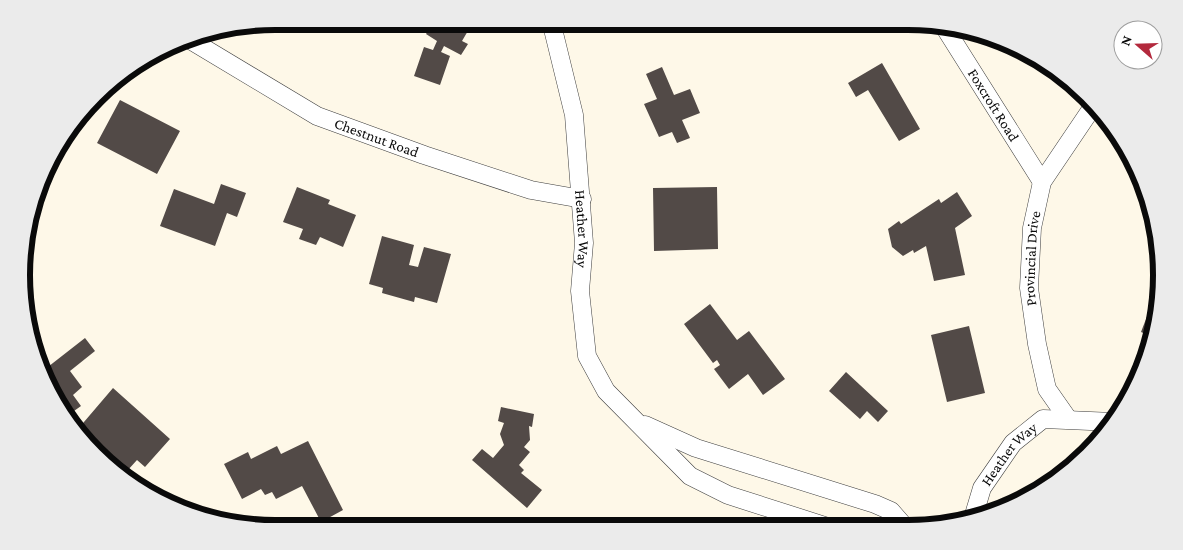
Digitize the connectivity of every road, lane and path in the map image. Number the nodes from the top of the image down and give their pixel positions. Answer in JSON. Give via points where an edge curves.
{"nodes":[{"id":1,"x":554,"y":30,"type":"edge"},
{"id":2,"x":947,"y":33,"type":"edge"},
{"id":3,"x":196,"y":43,"type":"edge"},
{"id":4,"x":1090,"y":111,"type":"edge"},
{"id":5,"x":1042,"y":182,"type":"junction"},
{"id":6,"x":582,"y":200,"type":"junction"},
{"id":7,"x":1068,"y":419,"type":"junction"},
{"id":8,"x":1104,"y":421,"type":"edge"},
{"id":9,"x":638,"y":422,"type":"junction"},
{"id":10,"x":975,"y":511,"type":"edge"},
{"id":11,"x":807,"y":520,"type":"edge"},
{"id":12,"x":899,"y":520,"type":"edge"}],
"edges":[{"from":1,"to":6,"type":"street","name":"Heather Way","via":[[574,115]]},
{"from":2,"to":5,"type":"street","name":"Foxcroft Road"},
{"from":3,"to":6,"type":"street","name":"Chestnut Road","via":[[318,116],[531,190]]},
{"from":4,"to":5,"type":"street","name":"Provincial Drive"},
{"from":5,"to":7,"type":"street","name":"Provincial Drive","via":[[1032,228],[1028,288],[1047,389]]},
{"from":6,"to":9,"type":"street","name":"Heather Way","via":[[584,243],[580,291],[587,356],[606,391]]},
{"from":7,"to":8,"type":"street","name":"Heather Way"},
{"from":7,"to":10,"type":"street","name":"Heather Way","via":[[1042,419],[1013,444],[982,488]]},
{"from":9,"to":11,"type":"street","name":"Heather Way","via":[[690,476],[728,494]]},
{"from":9,"to":12,"type":"street","name":"Heather Way","via":[[696,448],[875,504],[891,511]]}]}
